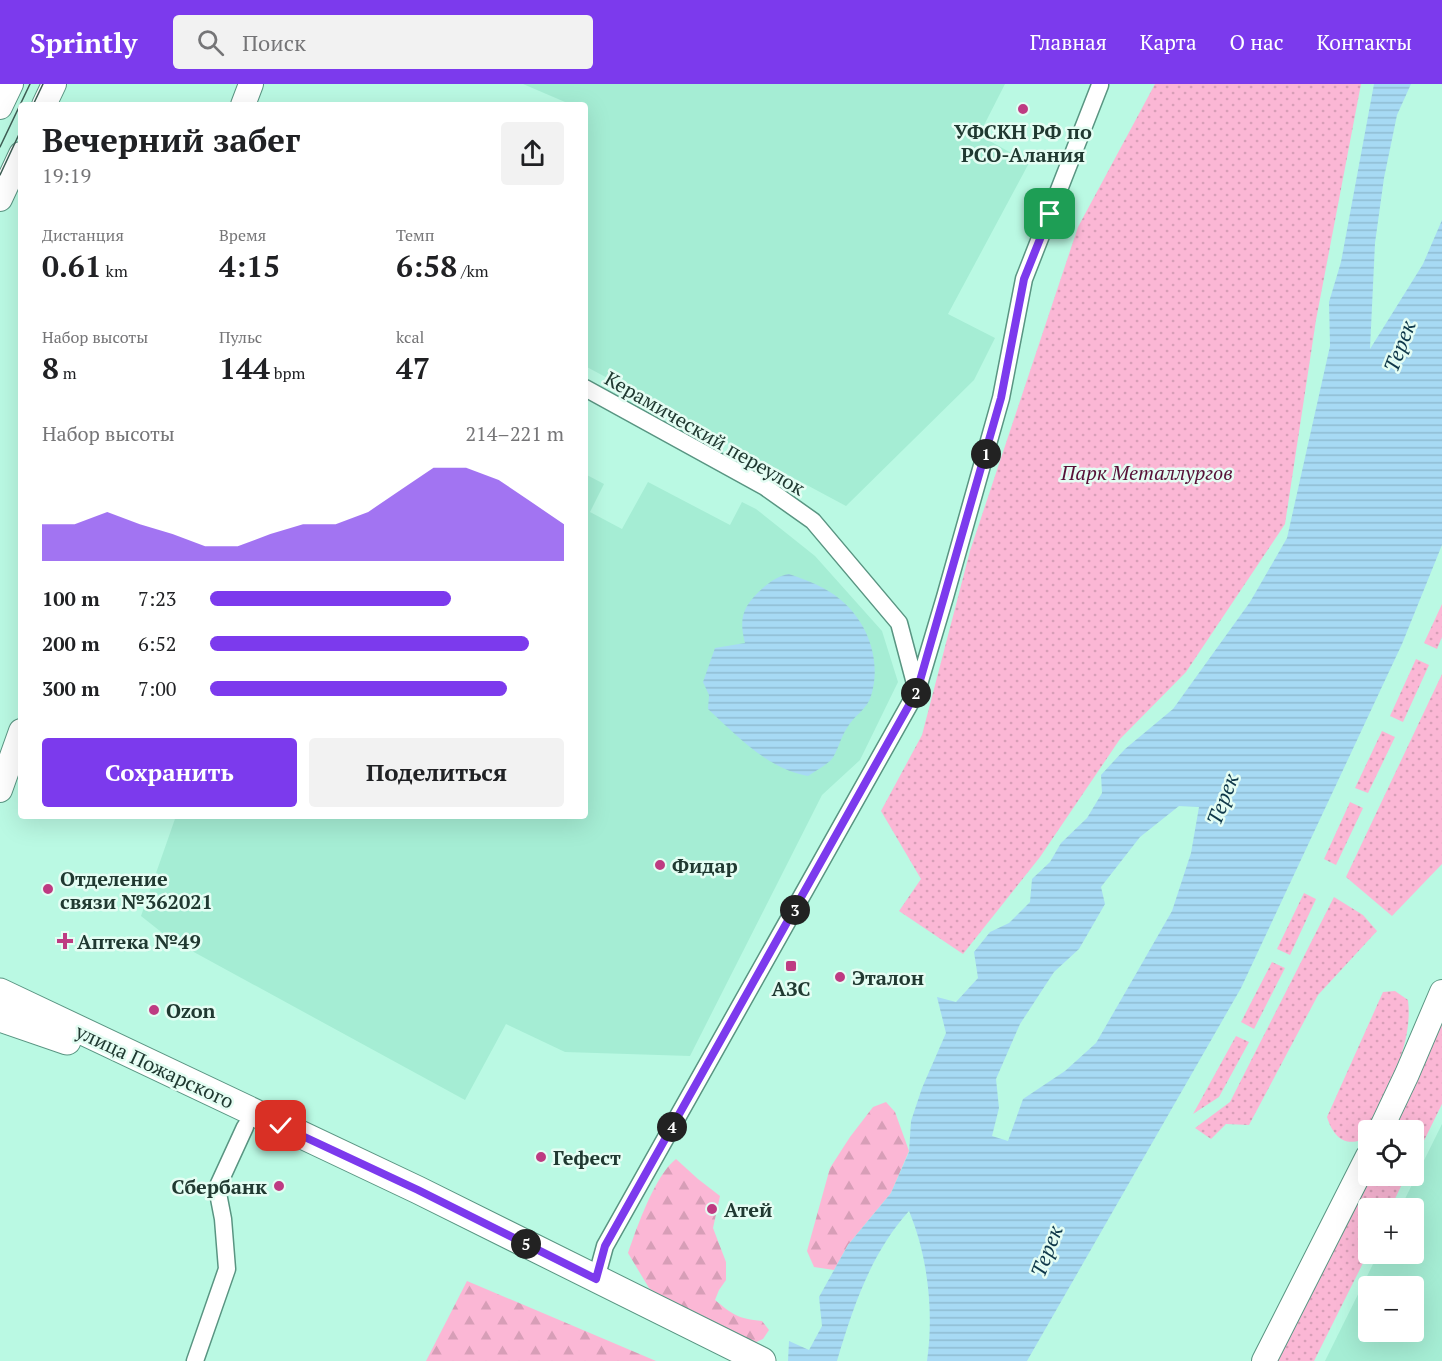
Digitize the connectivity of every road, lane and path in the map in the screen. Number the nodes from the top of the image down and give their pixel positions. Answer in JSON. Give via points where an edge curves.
{"nodes":[{"id":1,"x":11,"y":84,"type":"edge"},
{"id":2,"x":54,"y":84,"type":"edge"},
{"id":3,"x":251,"y":84,"type":"edge"},
{"id":4,"x":1100,"y":85,"type":"edge"},
{"id":5,"x":45,"y":102,"type":"edge"},
{"id":6,"x":244,"y":102,"type":"edge"},
{"id":7,"x":0,"y":107,"type":"edge"},
{"id":8,"x":18,"y":160,"type":"edge"},
{"id":9,"x":0,"y":199,"type":"edge"},
{"id":10,"x":588,"y":390,"type":"edge"},
{"id":11,"x":917,"y":691,"type":"junction"},
{"id":12,"x":18,"y":739,"type":"edge"},
{"id":13,"x":0,"y":790,"type":"edge"},
{"id":14,"x":1442,"y":992,"type":"edge"},
{"id":15,"x":0,"y":993,"type":"edge"},
{"id":16,"x":0,"y":1018,"type":"edge"},
{"id":17,"x":1385,"y":1120,"type":"edge"},
{"id":18,"x":245,"y":1127,"type":"junction"},
{"id":19,"x":1358,"y":1176,"type":"edge"},
{"id":20,"x":596,"y":1279,"type":"junction"},
{"id":21,"x":701,"y":1340,"type":"junction"},
{"id":22,"x":195,"y":1361,"type":"edge"},
{"id":23,"x":727,"y":1361,"type":"edge"},
{"id":24,"x":762,"y":1361,"type":"edge"},
{"id":25,"x":1264,"y":1361,"type":"edge"}],
"edges":[{"from":1,"to":7,"type":"street"},
{"from":2,"to":5,"type":"street"},
{"from":3,"to":6,"type":"street"},
{"from":4,"to":11,"type":"street","via":[[1024,279],[1001,398]]},
{"from":8,"to":9,"type":"street"},
{"from":10,"to":11,"type":"street","name":"Керамический переулок","via":[[765,486],[813,521],[899,623]]},
{"from":11,"to":20,"type":"street","via":[[605,1246]]},
{"from":12,"to":13,"type":"street"},
{"from":14,"to":17,"type":"street"},
{"from":15,"to":20,"type":"main road","name":"улица Пожарского","via":[[418,1190]]},
{"from":16,"to":18,"type":"main road","name":"улица Пожарского","via":[[59,1037]]},
{"from":18,"to":21,"type":"main road","name":"улица Пожарского"},
{"from":18,"to":22,"type":"street","via":[[217,1188],[227,1269]]},
{"from":19,"to":25,"type":"street"},
{"from":20,"to":21,"type":"main road","name":"улица Пожарского"},
{"from":21,"to":23,"type":"main road","name":"улица Пожарского"},
{"from":21,"to":24,"type":"main road","name":"улица Пожарского"}]}
